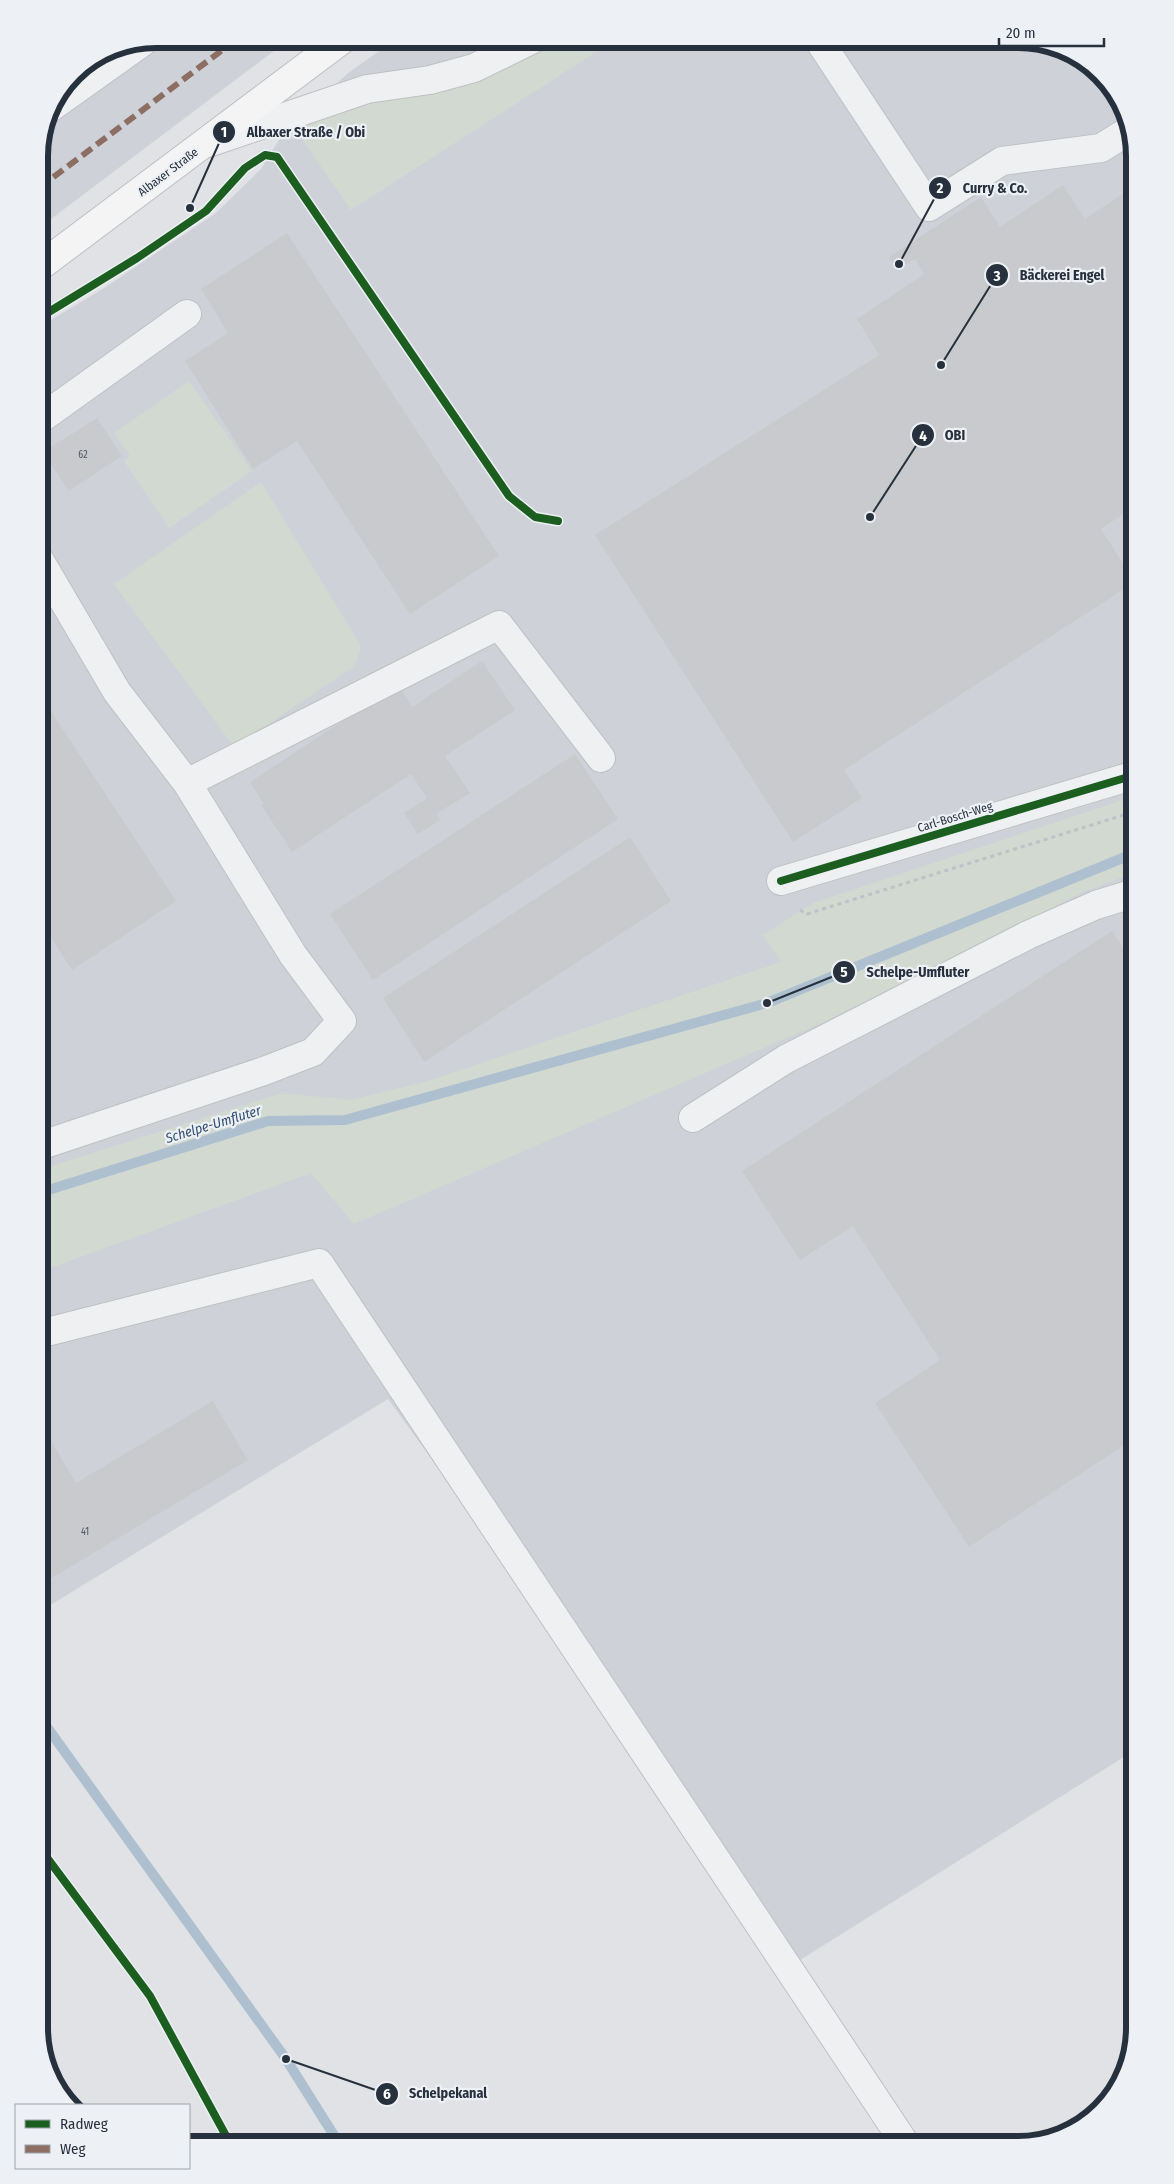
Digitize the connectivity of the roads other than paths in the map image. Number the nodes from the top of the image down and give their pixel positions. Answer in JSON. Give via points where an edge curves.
{"nodes":[{"id":1,"x":331,"y":48,"type":"edge"},
{"id":2,"x":515,"y":48,"type":"edge"},
{"id":3,"x":824,"y":48,"type":"edge"},
{"id":4,"x":131,"y":50,"type":"edge"},
{"id":5,"x":64,"y":98,"type":"edge"},
{"id":6,"x":1124,"y":134,"type":"edge"},
{"id":7,"x":205,"y":144,"type":"junction"},
{"id":8,"x":48,"y":260,"type":"edge"},
{"id":9,"x":187,"y":314,"type":"dead end"},
{"id":10,"x":48,"y":414,"type":"edge"},
{"id":11,"x":48,"y":574,"type":"edge"},
{"id":12,"x":600,"y":758,"type":"dead end"},
{"id":13,"x":1126,"y":778,"type":"edge"},
{"id":14,"x":187,"y":783,"type":"junction"},
{"id":15,"x":781,"y":881,"type":"road end"},
{"id":16,"x":1126,"y":896,"type":"edge"},
{"id":17,"x":693,"y":1118,"type":"dead end"},
{"id":18,"x":48,"y":1143,"type":"edge"},
{"id":19,"x":48,"y":1332,"type":"edge"},
{"id":20,"x":900,"y":2136,"type":"edge"}],
"edges":[{"from":1,"to":7,"type":"main road","name":"Albaxer Straße"},
{"from":2,"to":7,"type":"street","via":[[474,68],[430,80],[367,89]]},
{"from":3,"to":6,"type":"street","via":[[929,207],[1002,162],[1101,148]]},
{"from":4,"to":5,"type":"street"},
{"from":7,"to":8,"type":"main road","name":"Albaxer Straße"},
{"from":9,"to":10,"type":"street"},
{"from":11,"to":14,"type":"street","via":[[117,692]]},
{"from":12,"to":14,"type":"street","via":[[499,625]]},
{"from":13,"to":15,"type":"street","name":"Carl-Bosch-Weg"},
{"from":14,"to":18,"type":"street","via":[[293,955],[342,1021],[313,1052]]},
{"from":16,"to":17,"type":"street","via":[[1096,905],[1019,939],[786,1058]]},
{"from":19,"to":20,"type":"street","via":[[319,1263]]}]}
